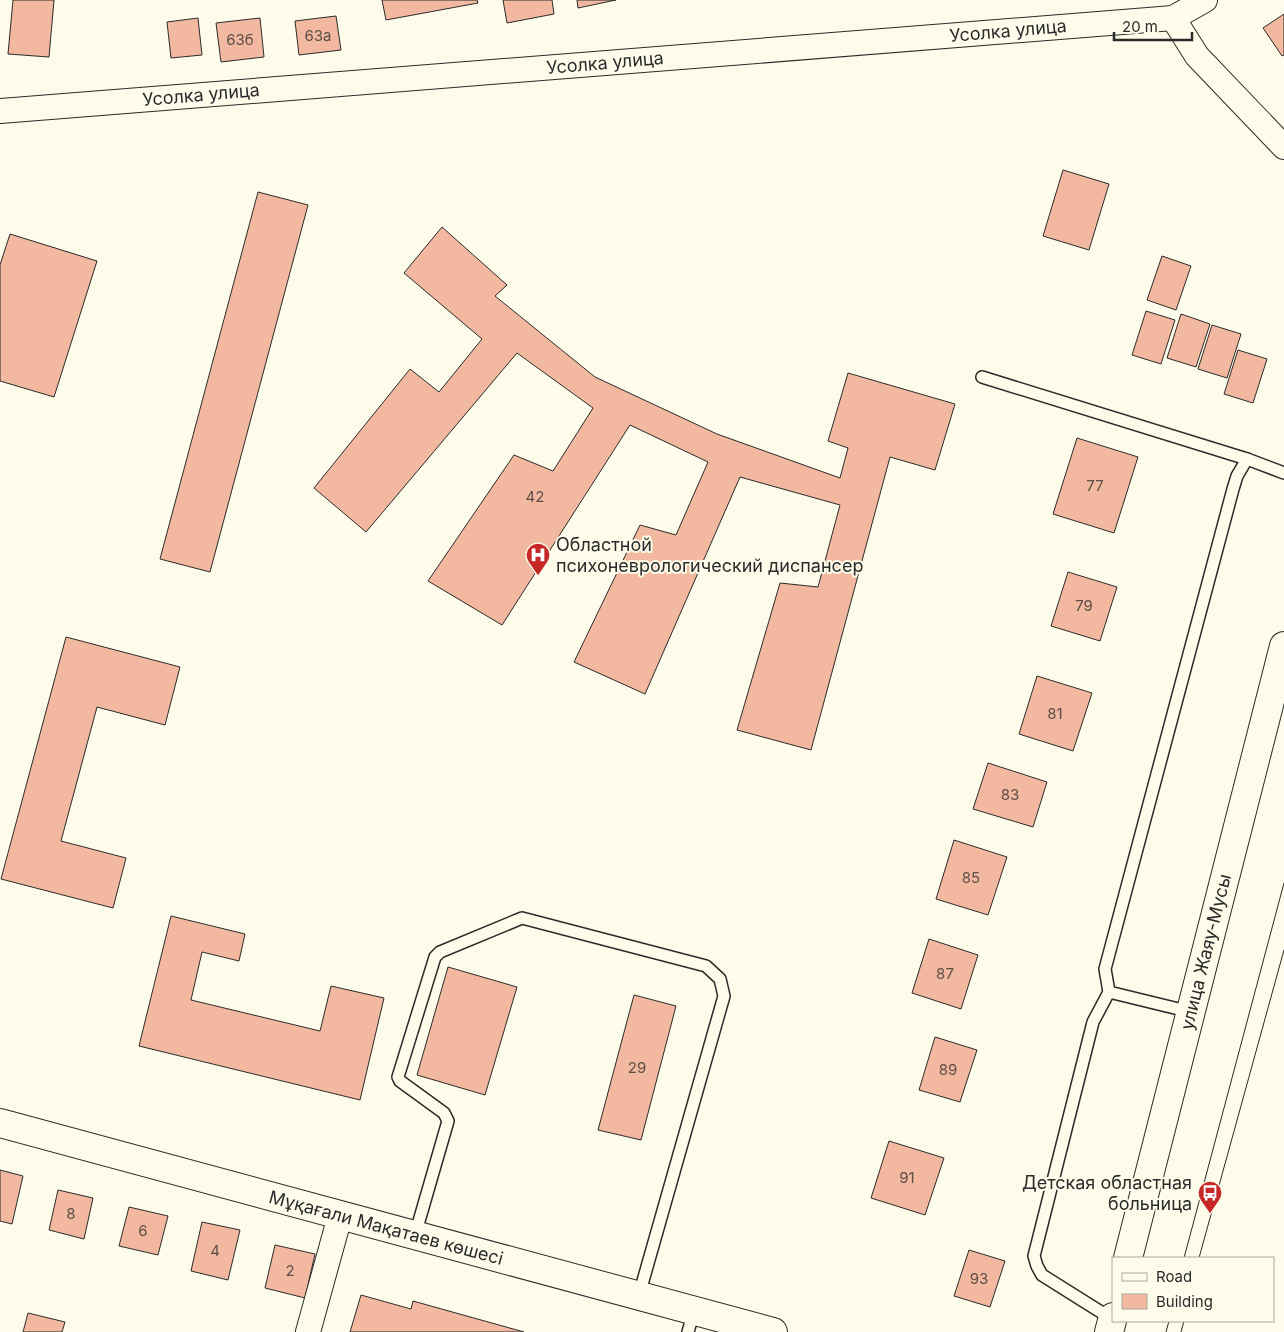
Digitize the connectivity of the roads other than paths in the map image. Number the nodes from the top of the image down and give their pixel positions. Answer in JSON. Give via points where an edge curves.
{"nodes":[{"id":1,"x":1205,"y":0,"type":"edge"},
{"id":2,"x":1173,"y":18,"type":"junction"},
{"id":3,"x":0,"y":112,"type":"edge"},
{"id":4,"x":1284,"y":147,"type":"edge"},
{"id":5,"x":982,"y":377,"type":"dead end"},
{"id":6,"x":1247,"y":460,"type":"junction"},
{"id":7,"x":1284,"y":473,"type":"edge"},
{"id":8,"x":1284,"y":646,"type":"edge"},
{"id":9,"x":1109,"y":992,"type":"junction"},
{"id":10,"x":1190,"y":1012,"type":"junction"},
{"id":11,"x":0,"y":1123,"type":"edge"},
{"id":12,"x":340,"y":1216,"type":"junction"},
{"id":13,"x":415,"y":1235,"type":"junction"},
{"id":14,"x":1128,"y":1257,"type":"edge"},
{"id":15,"x":639,"y":1295,"type":"junction"},
{"id":16,"x":1112,"y":1317,"type":"edge"},
{"id":17,"x":691,"y":1321,"type":"edge"},
{"id":18,"x":308,"y":1332,"type":"edge"},
{"id":19,"x":773,"y":1332,"type":"edge"}],
"edges":[{"from":1,"to":2,"type":"street","name":"Усолка улица"},
{"from":2,"to":3,"type":"street","name":"Усолка улица"},
{"from":2,"to":4,"type":"street","via":[[1197,56]]},
{"from":5,"to":6,"type":"lane"},
{"from":6,"to":7,"type":"lane"},
{"from":6,"to":9,"type":"lane","via":[[1233,489],[1105,969]]},
{"from":8,"to":10,"type":"street","name":"улица Жаяу-Мусы"},
{"from":9,"to":10,"type":"lane"},
{"from":9,"to":16,"type":"lane","via":[[1093,1022],[1034,1256],[1042,1275]]},
{"from":10,"to":14,"type":"street","name":"улица Жаяу-Мусы"},
{"from":11,"to":12,"type":"street","name":"Мұқағали Мақатаев көшесі"},
{"from":12,"to":13,"type":"street","name":"Мұқағали Мақатаев көшесі"},
{"from":12,"to":18,"type":"street"},
{"from":13,"to":15,"type":"street","name":"Мұқағали Мақатаев көшесі"},
{"from":13,"to":15,"type":"lane","via":[[448,1121],[444,1113],[400,1082],[398,1077],[435,957],[440,952],[522,918],[706,966],[720,979],[724,996]]},
{"from":15,"to":17,"type":"street","name":"Мұқағали Мақатаев көшесі"},
{"from":17,"to":19,"type":"street","name":"Мұқағали Мақатаев көшесі"}]}
